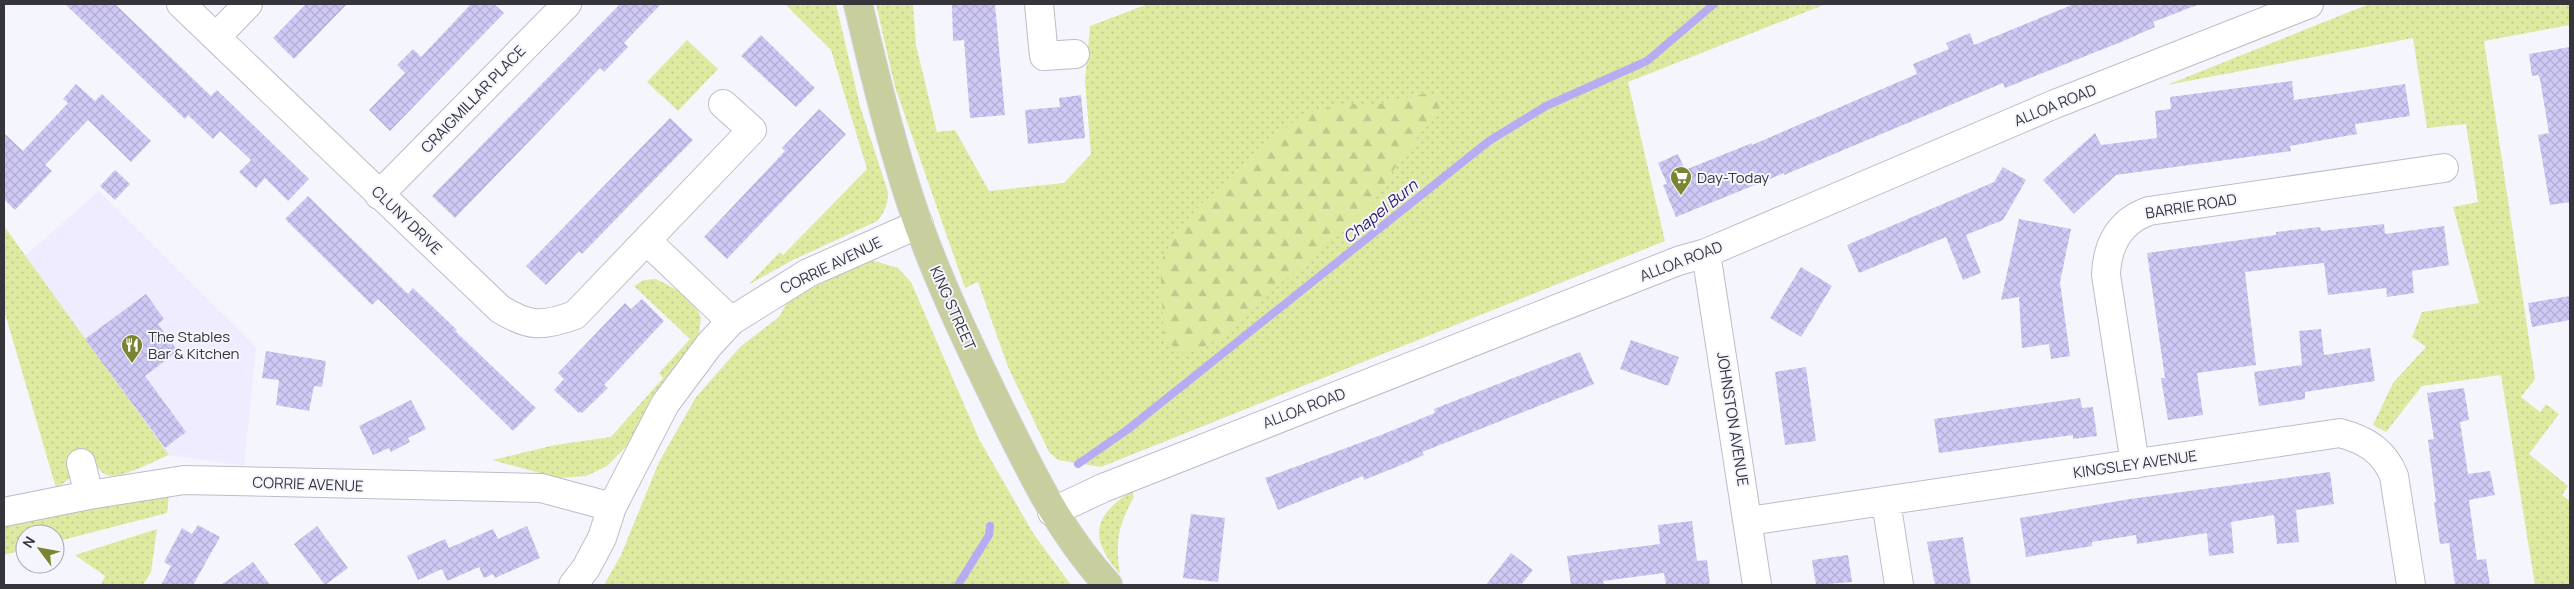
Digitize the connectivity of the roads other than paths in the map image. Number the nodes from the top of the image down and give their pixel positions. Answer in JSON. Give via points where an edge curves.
{"nodes":[{"id":1,"x":182,"y":4,"type":"edge"},
{"id":2,"x":248,"y":4,"type":"edge"},
{"id":3,"x":567,"y":4,"type":"edge"},
{"id":4,"x":858,"y":4,"type":"edge"},
{"id":5,"x":1039,"y":4,"type":"edge"},
{"id":6,"x":2308,"y":4,"type":"edge"},
{"id":7,"x":216,"y":37,"type":"junction"},
{"id":8,"x":1075,"y":54,"type":"dead end"},
{"id":9,"x":723,"y":104,"type":"dead end"},
{"id":10,"x":2444,"y":168,"type":"dead end"},
{"id":11,"x":380,"y":195,"type":"junction"},
{"id":12,"x":918,"y":224,"type":"junction"},
{"id":13,"x":647,"y":241,"type":"junction"},
{"id":14,"x":1706,"y":253,"type":"junction"},
{"id":15,"x":731,"y":321,"type":"junction"},
{"id":16,"x":81,"y":463,"type":"dead end"},
{"id":17,"x":2135,"y":464,"type":"junction"},
{"id":18,"x":89,"y":495,"type":"junction"},
{"id":19,"x":1886,"y":501,"type":"junction"},
{"id":20,"x":612,"y":507,"type":"junction"},
{"id":21,"x":4,"y":512,"type":"edge"},
{"id":22,"x":1052,"y":512,"type":"junction"},
{"id":23,"x":1749,"y":521,"type":"junction"},
{"id":24,"x":573,"y":585,"type":"edge"},
{"id":25,"x":1108,"y":585,"type":"edge"},
{"id":26,"x":1757,"y":585,"type":"edge"},
{"id":27,"x":1899,"y":585,"type":"edge"},
{"id":28,"x":2410,"y":585,"type":"edge"}],
"edges":[{"from":1,"to":7,"type":"street","name":"CLUNY DRIVE"},
{"from":2,"to":7,"type":"street"},
{"from":3,"to":11,"type":"street","name":"CRAIGMILLAR PLACE"},
{"from":4,"to":12,"type":"main road","name":"KING STREET"},
{"from":5,"to":8,"type":"street","via":[[1044,56]]},
{"from":6,"to":14,"type":"street","name":"ALLOA ROAD","via":[[2055,104]]},
{"from":7,"to":11,"type":"street","name":"CLUNY DRIVE"},
{"from":9,"to":13,"type":"street","name":"CLUNY DRIVE","via":[[752,130]]},
{"from":10,"to":17,"type":"street","name":"BARRIE ROAD","via":[[2149,211],[2135,216],[2122,228],[2112,242],[2106,260],[2106,275]]},
{"from":11,"to":13,"type":"street","name":"CLUNY DRIVE","via":[[500,309],[518,320],[538,325],[575,315]]},
{"from":12,"to":15,"type":"street","name":"CORRIE AVENUE","via":[[808,273]]},
{"from":12,"to":22,"type":"main road","name":"KING STREET","via":[[952,310]]},
{"from":13,"to":15,"type":"street"},
{"from":14,"to":22,"type":"street","name":"ALLOA ROAD","via":[[1678,261],[1103,488]]},
{"from":14,"to":23,"type":"street","name":"JOHNSTON AVENUE"},
{"from":15,"to":20,"type":"street","name":"CORRIE AVENUE","via":[[665,404]]},
{"from":16,"to":18,"type":"street"},
{"from":17,"to":19,"type":"street","name":"KINGSLEY AVENUE"},
{"from":17,"to":28,"type":"street","name":"KINGSLEY AVENUE","via":[[2340,433],[2355,437],[2381,454],[2394,476]]},
{"from":18,"to":20,"type":"street","name":"CORRIE AVENUE","via":[[184,480],[427,487],[496,485],[541,488]]},
{"from":18,"to":21,"type":"street","name":"CORRIE AVENUE"},
{"from":19,"to":23,"type":"street","name":"KINGSLEY AVENUE"},
{"from":19,"to":27,"type":"street"},
{"from":20,"to":24,"type":"street","name":"CORRIE AVENUE","via":[[602,538]]},
{"from":22,"to":25,"type":"main road","name":"KING STREET","via":[[1090,566]]},
{"from":23,"to":26,"type":"street","name":"JOHNSTON AVENUE"}]}
